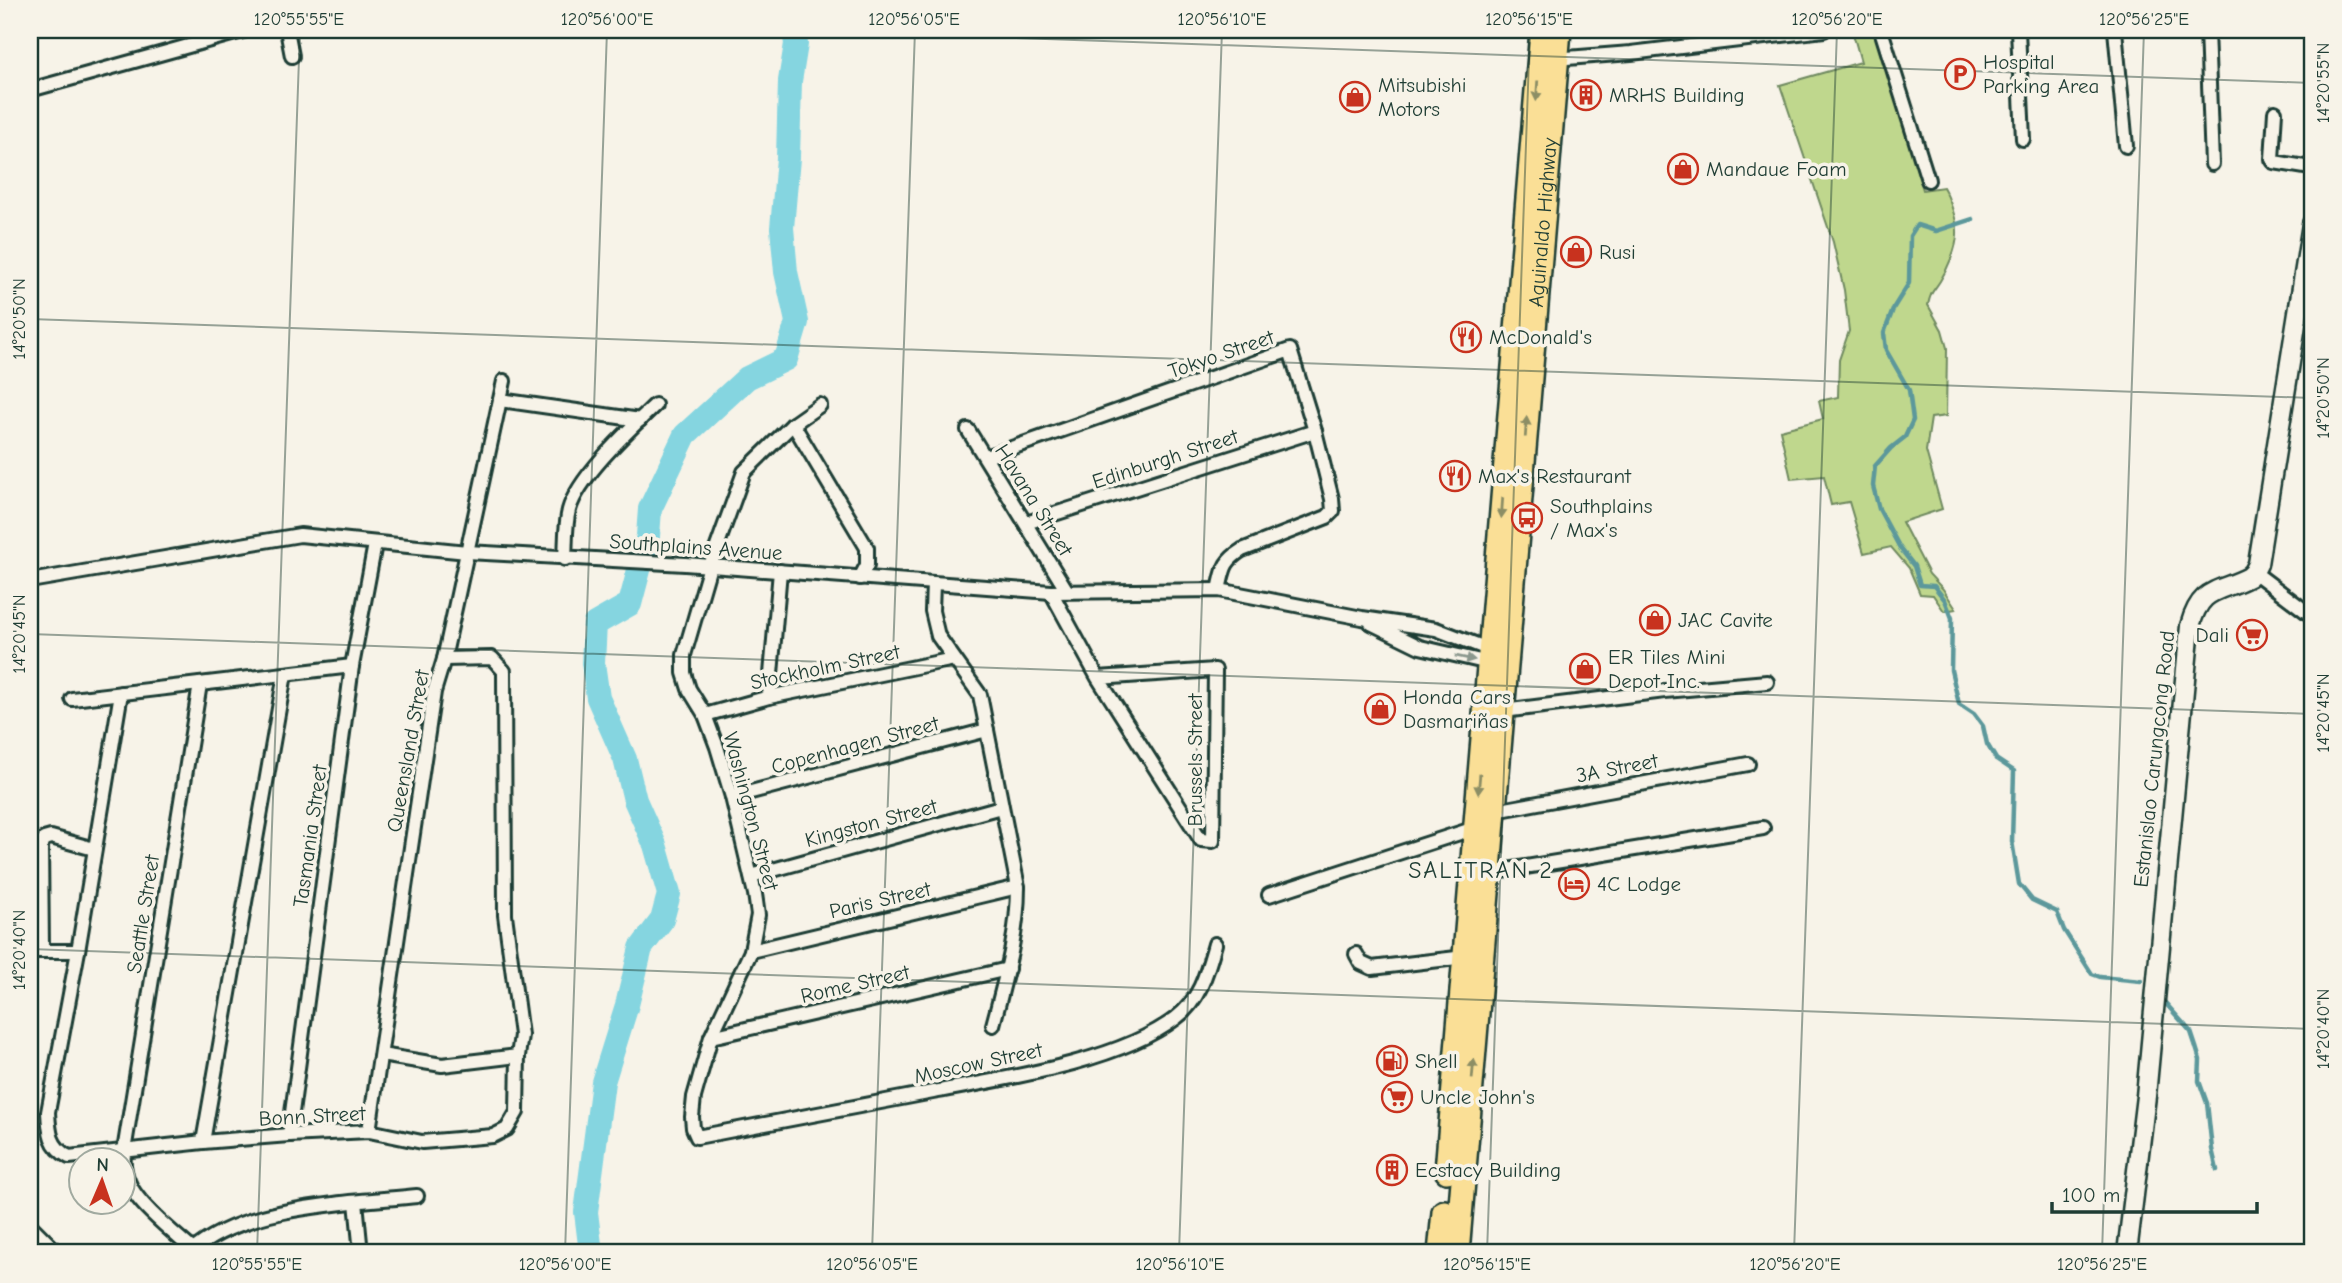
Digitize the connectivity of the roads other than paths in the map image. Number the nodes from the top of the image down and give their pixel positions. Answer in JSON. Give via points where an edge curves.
{"nodes":[{"id":1,"x":246,"y":30,"type":"edge"},
{"id":2,"x":287,"y":30,"type":"edge"},
{"id":3,"x":1542,"y":30,"type":"edge"},
{"id":4,"x":1559,"y":30,"type":"edge"},
{"id":5,"x":1824,"y":30,"type":"edge"},
{"id":6,"x":1881,"y":30,"type":"edge"},
{"id":7,"x":2018,"y":30,"type":"edge"},
{"id":8,"x":2115,"y":30,"type":"edge"},
{"id":9,"x":2207,"y":30,"type":"edge"},
{"id":10,"x":292,"y":56,"type":"dead end"},
{"id":11,"x":1548,"y":59,"type":"junction"},
{"id":12,"x":30,"y":90,"type":"edge"},
{"id":13,"x":2275,"y":112,"type":"dead end"},
{"id":14,"x":2023,"y":139,"type":"dead end"},
{"id":15,"x":2126,"y":146,"type":"dead end"},
{"id":16,"x":2213,"y":164,"type":"dead end"},
{"id":17,"x":2312,"y":166,"type":"edge"},
{"id":18,"x":1928,"y":180,"type":"dead end"},
{"id":19,"x":2312,"y":224,"type":"edge"},
{"id":20,"x":504,"y":381,"type":"dead end"},
{"id":21,"x":500,"y":400,"type":"junction"},
{"id":22,"x":655,"y":405,"type":"dead end"},
{"id":23,"x":820,"y":405,"type":"dead end"},
{"id":24,"x":640,"y":420,"type":"junction"},
{"id":25,"x":793,"y":424,"type":"junction"},
{"id":26,"x":968,"y":430,"type":"dead end"},
{"id":27,"x":1315,"y":430,"type":"junction"},
{"id":28,"x":986,"y":457,"type":"junction"},
{"id":29,"x":1026,"y":523,"type":"junction"},
{"id":30,"x":375,"y":544,"type":"junction"},
{"id":31,"x":467,"y":552,"type":"junction"},
{"id":32,"x":565,"y":559,"type":"junction"},
{"id":33,"x":709,"y":566,"type":"junction"},
{"id":34,"x":780,"y":572,"type":"junction"},
{"id":35,"x":2255,"y":572,"type":"junction"},
{"id":36,"x":860,"y":578,"type":"junction"},
{"id":37,"x":30,"y":581,"type":"edge"},
{"id":38,"x":933,"y":584,"type":"junction"},
{"id":39,"x":1219,"y":590,"type":"junction"},
{"id":40,"x":1068,"y":591,"type":"junction"},
{"id":41,"x":1051,"y":592,"type":"junction"},
{"id":42,"x":2312,"y":616,"type":"edge"},
{"id":43,"x":1362,"y":618,"type":"junction"},
{"id":44,"x":1495,"y":656,"type":"junction"},
{"id":45,"x":444,"y":659,"type":"junction"},
{"id":46,"x":954,"y":659,"type":"junction"},
{"id":47,"x":352,"y":666,"type":"junction"},
{"id":48,"x":285,"y":674,"type":"junction"},
{"id":49,"x":1098,"y":678,"type":"junction"},
{"id":50,"x":1767,"y":682,"type":"dead end"},
{"id":51,"x":200,"y":684,"type":"junction"},
{"id":52,"x":121,"y":693,"type":"junction"},
{"id":53,"x":769,"y":697,"type":"junction"},
{"id":54,"x":72,"y":699,"type":"dead end"},
{"id":55,"x":1493,"y":708,"type":"junction"},
{"id":56,"x":705,"y":715,"type":"junction"},
{"id":57,"x":987,"y":730,"type":"junction"},
{"id":58,"x":1748,"y":764,"type":"dead end"},
{"id":59,"x":732,"y":797,"type":"junction"},
{"id":60,"x":1001,"y":807,"type":"junction"},
{"id":61,"x":1494,"y":810,"type":"junction"},
{"id":62,"x":1475,"y":828,"type":"junction"},
{"id":63,"x":1763,"y":828,"type":"dead end"},
{"id":64,"x":94,"y":849,"type":"junction"},
{"id":65,"x":1489,"y":870,"type":"junction"},
{"id":66,"x":751,"y":876,"type":"junction"},
{"id":67,"x":1018,"y":887,"type":"junction"},
{"id":68,"x":1269,"y":895,"type":"dead end"},
{"id":69,"x":1215,"y":944,"type":"dead end"},
{"id":70,"x":36,"y":950,"type":"edge"},
{"id":71,"x":78,"y":951,"type":"junction"},
{"id":72,"x":751,"y":951,"type":"junction"},
{"id":73,"x":1356,"y":954,"type":"dead end"},
{"id":74,"x":1465,"y":957,"type":"junction"},
{"id":75,"x":1008,"y":969,"type":"junction"},
{"id":76,"x":993,"y":1025,"type":"dead end"},
{"id":77,"x":711,"y":1037,"type":"junction"},
{"id":78,"x":381,"y":1055,"type":"junction"},
{"id":79,"x":518,"y":1056,"type":"junction"},
{"id":80,"x":369,"y":1131,"type":"junction"},
{"id":81,"x":289,"y":1135,"type":"junction"},
{"id":82,"x":697,"y":1137,"type":"joint"},
{"id":83,"x":203,"y":1142,"type":"junction"},
{"id":84,"x":125,"y":1146,"type":"edge"},
{"id":85,"x":136,"y":1150,"type":"edge"},
{"id":86,"x":66,"y":1155,"type":"edge"},
{"id":87,"x":136,"y":1196,"type":"edge"},
{"id":88,"x":417,"y":1196,"type":"dead end"},
{"id":89,"x":356,"y":1202,"type":"junction"},
{"id":90,"x":30,"y":1225,"type":"edge"},
{"id":91,"x":191,"y":1252,"type":"edge"},
{"id":92,"x":58,"y":1253,"type":"edge"},
{"id":93,"x":361,"y":1253,"type":"edge"},
{"id":94,"x":1440,"y":1253,"type":"edge"},
{"id":95,"x":1457,"y":1253,"type":"edge"},
{"id":96,"x":2127,"y":1253,"type":"edge"}],
"edges":[{"from":1,"to":12,"type":"street"},
{"from":2,"to":10,"type":"street"},
{"from":3,"to":11,"type":"highway","name":"Aguinaldo Highway"},
{"from":4,"to":11,"type":"highway","name":"Aguinaldo Highway"},
{"from":5,"to":11,"type":"street"},
{"from":6,"to":18,"type":"street"},
{"from":7,"to":14,"type":"street"},
{"from":8,"to":15,"type":"street"},
{"from":9,"to":16,"type":"street"},
{"from":11,"to":44,"type":"highway","name":"Aguinaldo Highway"},
{"from":13,"to":17,"type":"street","via":[[2274,162]]},
{"from":19,"to":35,"type":"street"},
{"from":20,"to":21,"type":"street","name":"Queensland Street"},
{"from":21,"to":24,"type":"street"},
{"from":21,"to":31,"type":"street","name":"Queensland Street"},
{"from":22,"to":24,"type":"street"},
{"from":23,"to":25,"type":"street","name":"Washington Street"},
{"from":24,"to":32,"type":"street","via":[[577,491],[569,510]]},
{"from":25,"to":33,"type":"street","name":"Washington Street","via":[[744,472]]},
{"from":25,"to":36,"type":"street","via":[[867,548],[867,565]]},
{"from":26,"to":28,"type":"street","name":"Havana Street"},
{"from":27,"to":28,"type":"street","name":"Tokyo Street","via":[[1290,350]]},
{"from":27,"to":29,"type":"street","name":"Edinburgh Street"},
{"from":27,"to":39,"type":"street","name":"Tokyo Street","via":[[1333,511],[1230,558]]},
{"from":28,"to":29,"type":"street","name":"Havana Street"},
{"from":29,"to":40,"type":"street","name":"Havana Street"},
{"from":30,"to":31,"type":"street","name":"Southplains Avenue"},
{"from":30,"to":37,"type":"street","name":"Southplains Avenue","via":[[300,535]]},
{"from":30,"to":47,"type":"street","name":"Tasmania Street"},
{"from":31,"to":32,"type":"street","name":"Southplains Avenue"},
{"from":31,"to":45,"type":"street","name":"Queensland Street"},
{"from":32,"to":33,"type":"street","name":"Southplains Avenue"},
{"from":33,"to":34,"type":"street","name":"Southplains Avenue"},
{"from":33,"to":56,"type":"street","name":"Washington Street","via":[[684,655],[689,689]]},
{"from":34,"to":36,"type":"street","name":"Southplains Avenue"},
{"from":34,"to":53,"type":"street"},
{"from":35,"to":42,"type":"street"},
{"from":35,"to":96,"type":"street","name":"Estanislao Carungcong Road","via":[[2204,597],[2190,626]]},
{"from":36,"to":38,"type":"street","name":"Southplains Avenue"},
{"from":38,"to":41,"type":"street","name":"Southplains Avenue"},
{"from":38,"to":46,"type":"street","via":[[934,622]]},
{"from":39,"to":40,"type":"street","name":"Southplains Avenue"},
{"from":39,"to":43,"type":"street","name":"Southplains Avenue"},
{"from":40,"to":41,"type":"street","name":"Southplains Avenue"},
{"from":41,"to":49,"type":"street"},
{"from":43,"to":44,"type":"street","name":"Southplains Avenue","via":[[1436,629]]},
{"from":43,"to":44,"type":"street","name":"Southplains Avenue","one_way":true,"via":[[1420,647]]},
{"from":44,"to":55,"type":"highway","name":"Aguinaldo Highway"},
{"from":45,"to":78,"type":"street","name":"Queensland Street","via":[[434,691]]},
{"from":45,"to":79,"type":"street","name":"Bonn Street","via":[[492,658],[503,671],[505,915],[520,1016]]},
{"from":46,"to":53,"type":"street","name":"Stockholm Street"},
{"from":46,"to":57,"type":"street","via":[[979,695]]},
{"from":47,"to":48,"type":"street"},
{"from":47,"to":81,"type":"street","name":"Tasmania Street"},
{"from":48,"to":51,"type":"street"},
{"from":48,"to":83,"type":"street"},
{"from":49,"to":49,"type":"street","name":"Brussels Street","via":[[1214,670],[1213,841],[1201,841]]},
{"from":50,"to":55,"type":"street","via":[[1511,710]]},
{"from":51,"to":52,"type":"street"},
{"from":51,"to":84,"type":"street","name":"Seattle Street"},
{"from":52,"to":54,"type":"street"},
{"from":52,"to":64,"type":"street","name":"Bonn Street"},
{"from":53,"to":56,"type":"street","name":"Stockholm Street"},
{"from":55,"to":61,"type":"highway","name":"Aguinaldo Highway"},
{"from":55,"to":62,"type":"highway","name":"Aguinaldo Highway","one_way":true},
{"from":56,"to":59,"type":"street","name":"Washington Street"},
{"from":57,"to":59,"type":"street","name":"Copenhagen Street"},
{"from":57,"to":60,"type":"street"},
{"from":58,"to":61,"type":"street","name":"3A Street"},
{"from":59,"to":66,"type":"street","name":"Washington Street"},
{"from":60,"to":66,"type":"street","name":"Kingston Street"},
{"from":60,"to":67,"type":"street"},
{"from":61,"to":65,"type":"highway","name":"Aguinaldo Highway"},
{"from":62,"to":68,"type":"street"},
{"from":62,"to":74,"type":"highway","name":"Aguinaldo Highway"},
{"from":63,"to":65,"type":"street"},
{"from":64,"to":70,"type":"street","via":[[51,837],[41,844]]},
{"from":64,"to":71,"type":"street","name":"Bonn Street"},
{"from":95,"to":65,"type":"highway","name":"Aguinaldo Highway","one_way":true},
{"from":66,"to":72,"type":"street","name":"Washington Street","via":[[758,915]]},
{"from":67,"to":72,"type":"street","name":"Paris Street"},
{"from":67,"to":75,"type":"street","via":[[1018,919]]},
{"from":69,"to":82,"type":"street","name":"Moscow Street","via":[[1201,990],[1179,1017],[1110,1051],[1009,1078]]},
{"from":70,"to":71,"type":"street"},
{"from":71,"to":86,"type":"street","name":"Bonn Street","via":[[48,1112],[50,1138]]},
{"from":72,"to":77,"type":"street","name":"Washington Street"},
{"from":73,"to":74,"type":"street","via":[[1371,968]]},
{"from":74,"to":94,"type":"highway","name":"Aguinaldo Highway"},
{"from":75,"to":76,"type":"street"},
{"from":75,"to":77,"type":"street","name":"Rome Street"},
{"from":77,"to":82,"type":"street","name":"Washington Street","via":[[694,1097],[692,1128]]},
{"from":78,"to":79,"type":"street","via":[[442,1065]]},
{"from":78,"to":80,"type":"street","name":"Queensland Street"},
{"from":79,"to":80,"type":"street","name":"Bonn Street","via":[[517,1112],[507,1129],[493,1136],[422,1142]]},
{"from":80,"to":81,"type":"street","name":"Bonn Street"},
{"from":81,"to":83,"type":"street","name":"Bonn Street"},
{"from":83,"to":85,"type":"street","name":"Bonn Street"},
{"from":87,"to":91,"type":"street","name":"Seattle Street"},
{"from":88,"to":89,"type":"street"},
{"from":89,"to":91,"type":"street","via":[[265,1216],[221,1233]]},
{"from":89,"to":93,"type":"street"},
{"from":90,"to":92,"type":"street"}]}
